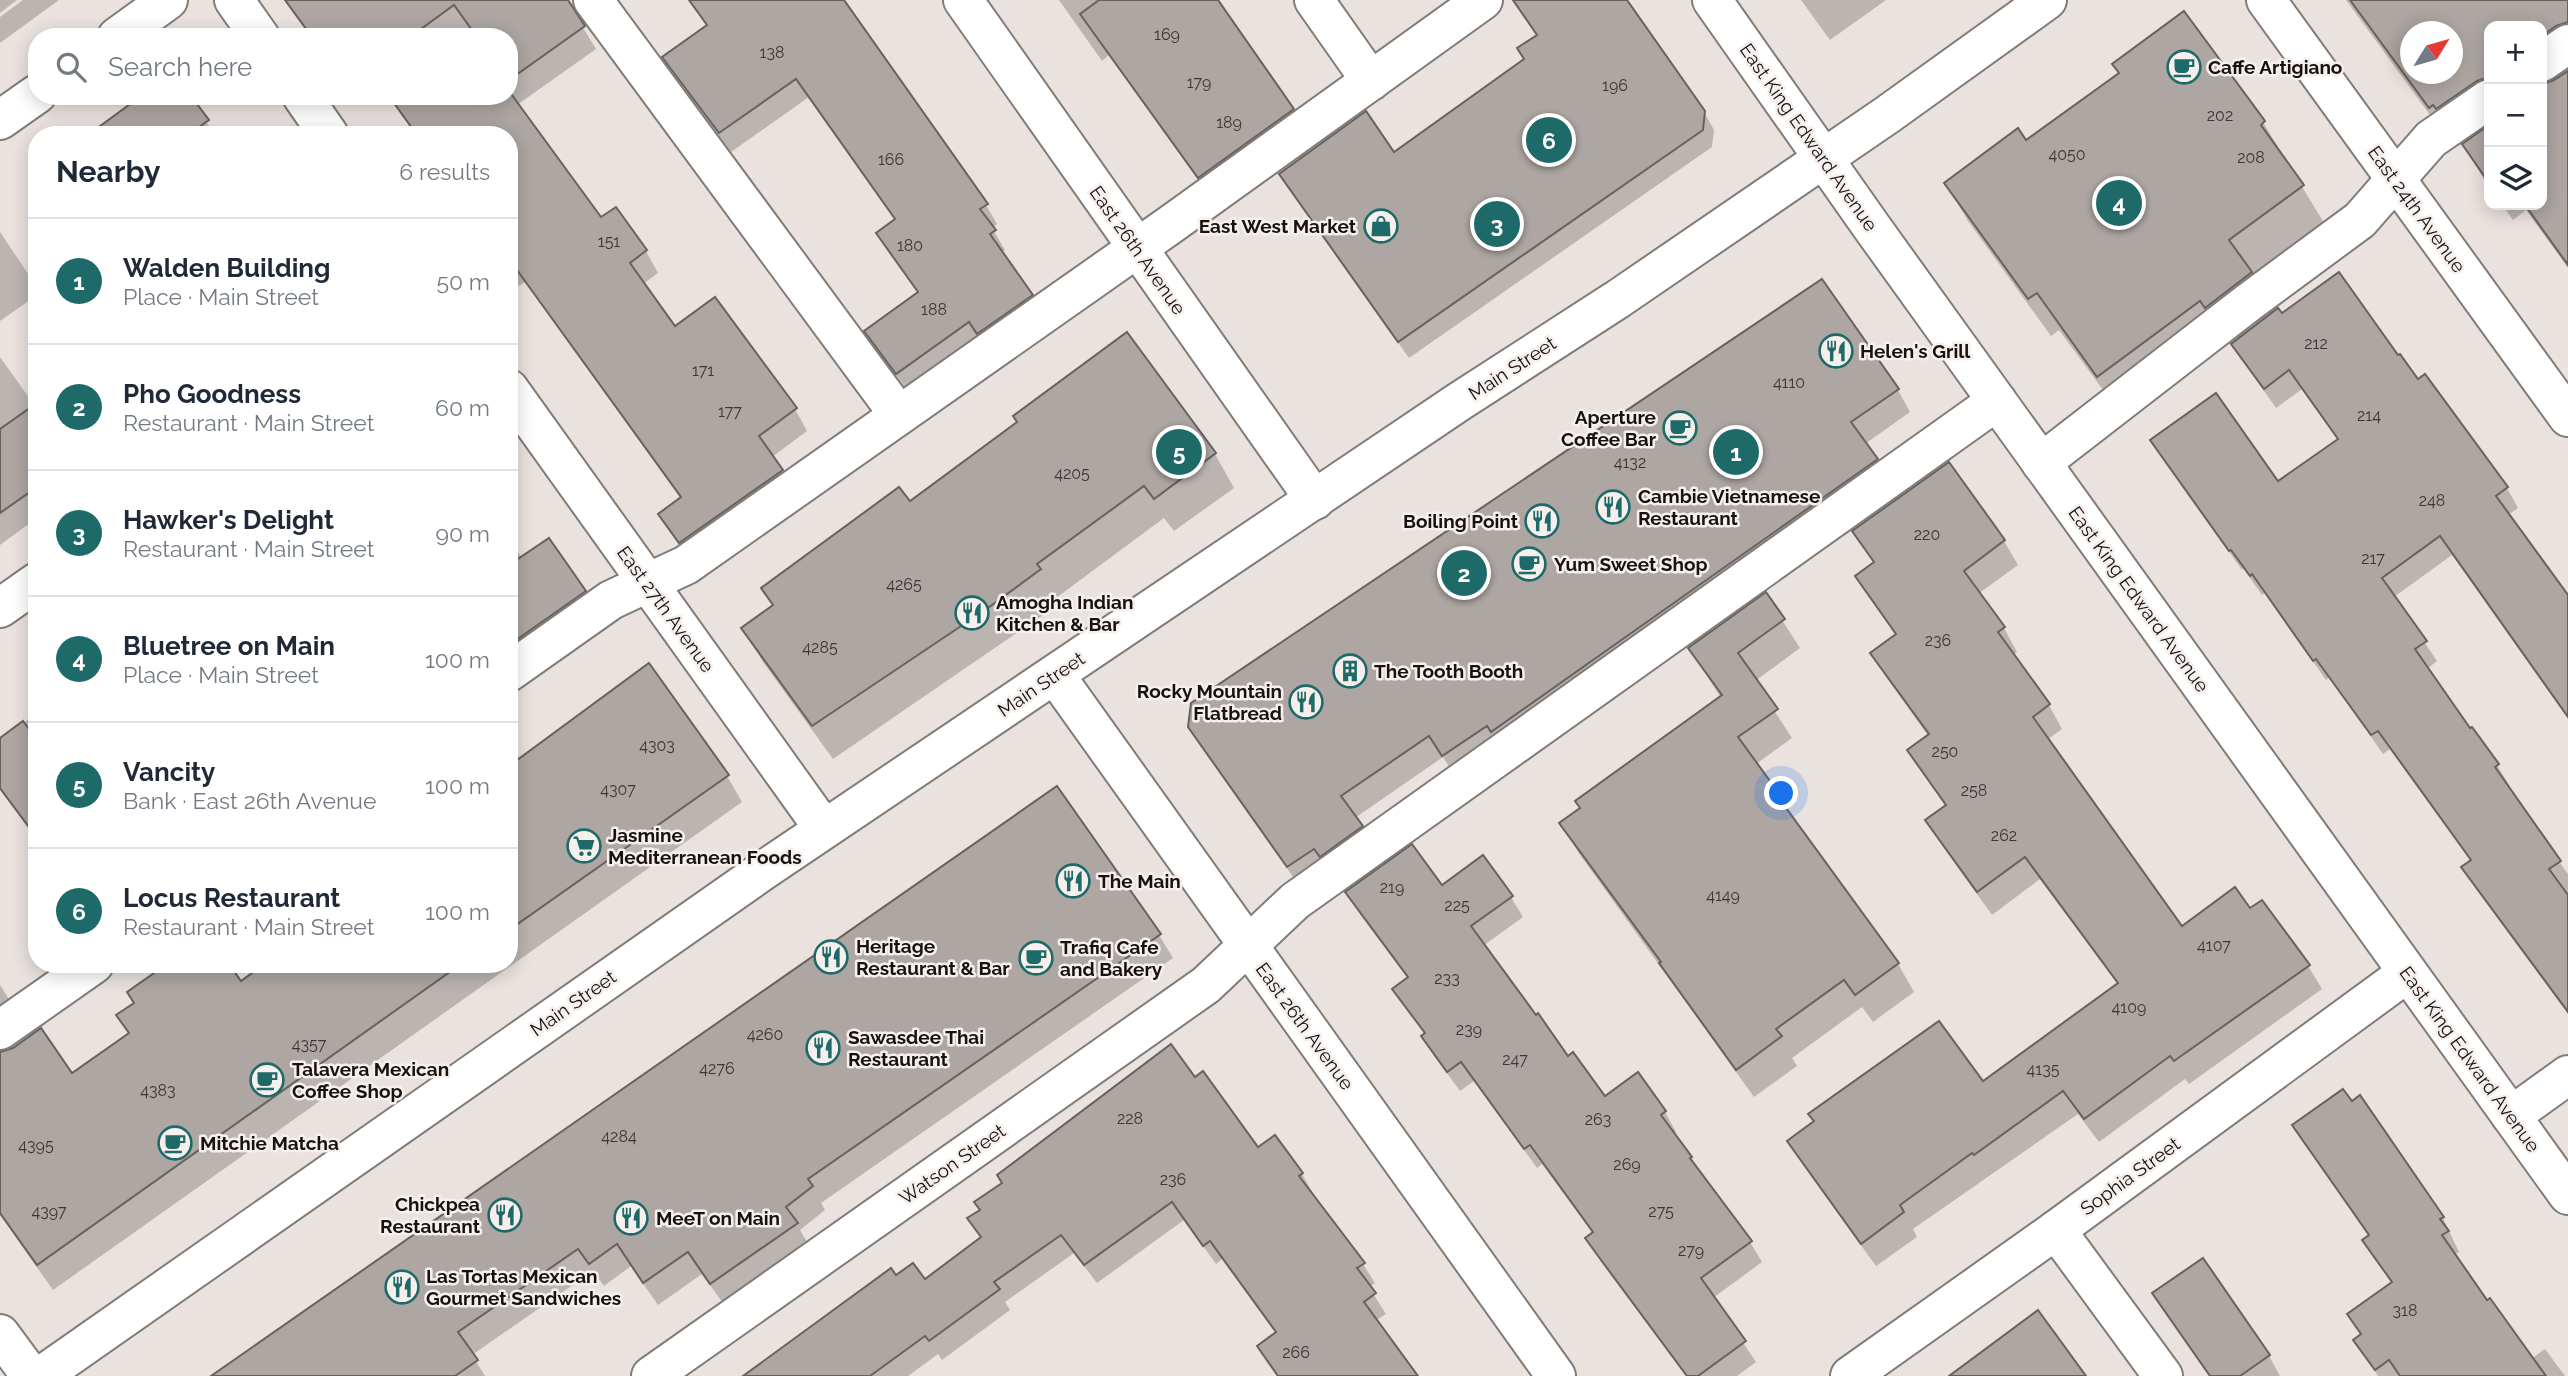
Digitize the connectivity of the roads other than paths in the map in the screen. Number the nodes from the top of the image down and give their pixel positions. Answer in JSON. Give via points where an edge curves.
{"nodes":[{"id":1,"x":168,"y":0,"type":"edge"},
{"id":2,"x":234,"y":0,"type":"edge"},
{"id":3,"x":593,"y":0,"type":"edge"},
{"id":4,"x":963,"y":0,"type":"edge"},
{"id":5,"x":1314,"y":0,"type":"edge"},
{"id":6,"x":1483,"y":0,"type":"edge"},
{"id":7,"x":1712,"y":0,"type":"edge"},
{"id":8,"x":2047,"y":0,"type":"edge"},
{"id":9,"x":2266,"y":0,"type":"edge"},
{"id":10,"x":129,"y":28,"type":"edge"},
{"id":11,"x":254,"y":28,"type":"edge"},
{"id":12,"x":2568,"y":44,"type":"edge"},
{"id":13,"x":2547,"y":59,"type":"edge"},
{"id":14,"x":1371,"y":81,"type":"junction"},
{"id":15,"x":28,"y":100,"type":"edge"},
{"id":16,"x":2484,"y":102,"type":"edge"},
{"id":17,"x":308,"y":105,"type":"edge"},
{"id":18,"x":0,"y":120,"type":"edge"},
{"id":19,"x":323,"y":126,"type":"edge"},
{"id":20,"x":1824,"y":158,"type":"junction"},
{"id":21,"x":2395,"y":179,"type":"junction"},
{"id":22,"x":1137,"y":248,"type":"junction"},
{"id":23,"x":1997,"y":401,"type":"junction"},
{"id":24,"x":518,"y":402,"type":"edge"},
{"id":25,"x":899,"y":415,"type":"junction"},
{"id":26,"x":2568,"y":417,"type":"edge"},
{"id":27,"x":2041,"y":463,"type":"junction"},
{"id":28,"x":1315,"y":500,"type":"junction"},
{"id":29,"x":647,"y":583,"type":"junction"},
{"id":30,"x":28,"y":589,"type":"edge"},
{"id":31,"x":0,"y":608,"type":"edge"},
{"id":32,"x":518,"y":666,"type":"edge"},
{"id":33,"x":1055,"y":675,"type":"junction"},
{"id":34,"x":824,"y":829,"type":"junction"},
{"id":35,"x":1248,"y":946,"type":"junction"},
{"id":36,"x":81,"y":973,"type":"edge"},
{"id":37,"x":2407,"y":973,"type":"junction"},
{"id":38,"x":0,"y":1030,"type":"edge"},
{"id":39,"x":2568,"y":1075,"type":"edge"},
{"id":40,"x":2511,"y":1116,"type":"junction"},
{"id":41,"x":2568,"y":1195,"type":"edge"},
{"id":42,"x":2056,"y":1230,"type":"junction"},
{"id":43,"x":0,"y":1334,"type":"edge"},
{"id":44,"x":31,"y":1376,"type":"edge"},
{"id":45,"x":41,"y":1376,"type":"edge"},
{"id":46,"x":651,"y":1376,"type":"edge"},
{"id":47,"x":1556,"y":1376,"type":"edge"},
{"id":48,"x":1850,"y":1376,"type":"edge"},
{"id":49,"x":2163,"y":1376,"type":"edge"}],
"edges":[{"from":1,"to":10,"type":"street"},
{"from":2,"to":11,"type":"street"},
{"from":3,"to":25,"type":"street"},
{"from":4,"to":22,"type":"street","name":"East 26th Avenue"},
{"from":5,"to":14,"type":"street"},
{"from":6,"to":14,"type":"street"},
{"from":7,"to":20,"type":"street","name":"East King Edward Avenue"},
{"from":8,"to":20,"type":"street","name":"Main Street"},
{"from":9,"to":21,"type":"street","name":"East 24th Avenue"},
{"from":12,"to":13,"type":"street"},
{"from":14,"to":22,"type":"street"},
{"from":15,"to":18,"type":"street"},
{"from":16,"to":21,"type":"street","via":[[2431,139]]},
{"from":17,"to":19,"type":"street"},
{"from":20,"to":23,"type":"street","name":"East King Edward Avenue"},
{"from":20,"to":28,"type":"street","name":"Main Street"},
{"from":21,"to":26,"type":"street","name":"East 24th Avenue"},
{"from":21,"to":27,"type":"street","via":[[2360,220]]},
{"from":22,"to":25,"type":"street"},
{"from":22,"to":28,"type":"street","name":"East 26th Avenue"},
{"from":23,"to":27,"type":"street","name":"East King Edward Avenue"},
{"from":23,"to":35,"type":"street","name":"Watson Street","via":[[1295,901]]},
{"from":24,"to":29,"type":"street","name":"East 27th Avenue"},
{"from":25,"to":29,"type":"street","via":[[686,565]]},
{"from":27,"to":37,"type":"street","name":"East King Edward Avenue"},
{"from":28,"to":33,"type":"street","name":"Main Street"},
{"from":29,"to":32,"type":"street","via":[[611,600]]},
{"from":29,"to":34,"type":"street","name":"East 27th Avenue"},
{"from":30,"to":31,"type":"street"},
{"from":33,"to":34,"type":"street","name":"Main Street"},
{"from":33,"to":35,"type":"street","name":"East 26th Avenue"},
{"from":34,"to":45,"type":"street","name":"Main Street"},
{"from":35,"to":46,"type":"street","name":"Watson Street","via":[[1206,985]]},
{"from":35,"to":47,"type":"street","name":"East 26th Avenue"},
{"from":36,"to":38,"type":"street"},
{"from":37,"to":40,"type":"street","name":"East King Edward Avenue"},
{"from":37,"to":42,"type":"street","name":"Sophia Street"},
{"from":39,"to":40,"type":"street"},
{"from":40,"to":41,"type":"street","name":"East King Edward Avenue"},
{"from":42,"to":48,"type":"street","name":"Sophia Street"},
{"from":42,"to":49,"type":"street"},
{"from":43,"to":44,"type":"street"}]}
